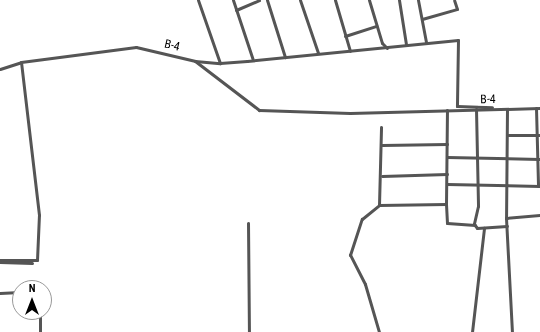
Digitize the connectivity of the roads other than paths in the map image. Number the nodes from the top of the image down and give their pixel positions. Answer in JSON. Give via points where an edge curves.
{"nodes":[{"id":1,"x":198,"y":0,"type":"edge"},
{"id":2,"x":233,"y":0,"type":"edge"},
{"id":3,"x":259,"y":0,"type":"edge"},
{"id":4,"x":267,"y":0,"type":"edge"},
{"id":5,"x":300,"y":0,"type":"edge"},
{"id":6,"x":335,"y":0,"type":"edge"},
{"id":7,"x":369,"y":0,"type":"edge"},
{"id":8,"x":399,"y":0,"type":"edge"},
{"id":9,"x":418,"y":0,"type":"edge"},
{"id":10,"x":454,"y":0,"type":"edge"},
{"id":11,"x":236,"y":10,"type":"junction"},
{"id":12,"x":422,"y":19,"type":"junction"},
{"id":13,"x":376,"y":26,"type":"junction"},
{"id":14,"x":345,"y":36,"type":"junction"},
{"id":15,"x":426,"y":42,"type":"junction"},
{"id":16,"x":406,"y":44,"type":"junction"},
{"id":17,"x":387,"y":48,"type":"junction"},
{"id":18,"x":350,"y":51,"type":"junction"},
{"id":19,"x":318,"y":53,"type":"junction"},
{"id":20,"x":286,"y":57,"type":"junction"},
{"id":21,"x":253,"y":60,"type":"junction"},
{"id":22,"x":194,"y":61,"type":"junction"},
{"id":23,"x":21,"y":62,"type":"junction"},
{"id":24,"x":220,"y":63,"type":"junction"},
{"id":25,"x":0,"y":69,"type":"edge"},
{"id":26,"x":536,"y":108,"type":"edge"},
{"id":27,"x":476,"y":109,"type":"junction"},
{"id":28,"x":507,"y":109,"type":"junction"},
{"id":29,"x":447,"y":110,"type":"junction"},
{"id":30,"x":381,"y":127,"type":"dead end"},
{"id":31,"x":508,"y":135,"type":"junction"},
{"id":32,"x":539,"y":135,"type":"edge"},
{"id":33,"x":446,"y":144,"type":"junction"},
{"id":34,"x":382,"y":146,"type":"junction"},
{"id":35,"x":447,"y":157,"type":"junction"},
{"id":36,"x":477,"y":157,"type":"junction"},
{"id":37,"x":507,"y":159,"type":"junction"},
{"id":38,"x":539,"y":159,"type":"edge"},
{"id":39,"x":447,"y":174,"type":"junction"},
{"id":40,"x":382,"y":176,"type":"junction"},
{"id":41,"x":447,"y":184,"type":"junction"},
{"id":42,"x":477,"y":184,"type":"junction"},
{"id":43,"x":507,"y":184,"type":"junction"},
{"id":44,"x":539,"y":186,"type":"edge"},
{"id":45,"x":446,"y":204,"type":"junction"},
{"id":46,"x":379,"y":205,"type":"junction"},
{"id":47,"x":540,"y":215,"type":"edge"},
{"id":48,"x":506,"y":218,"type":"junction"},
{"id":49,"x":248,"y":223,"type":"dead end"},
{"id":50,"x":475,"y":225,"type":"junction"},
{"id":51,"x":507,"y":226,"type":"junction"},
{"id":52,"x":484,"y":228,"type":"junction"},
{"id":53,"x":0,"y":261,"type":"edge"},
{"id":54,"x":32,"y":263,"type":"dead end"},
{"id":55,"x":12,"y":292,"type":"edge"},
{"id":56,"x":0,"y":293,"type":"edge"},
{"id":57,"x":40,"y":320,"type":"edge"},
{"id":58,"x":40,"y":331,"type":"edge"},
{"id":59,"x":249,"y":332,"type":"edge"},
{"id":60,"x":379,"y":332,"type":"edge"},
{"id":61,"x":472,"y":332,"type":"edge"},
{"id":62,"x":512,"y":332,"type":"edge"}],
"edges":[{"from":1,"to":24,"type":"street"},
{"from":2,"to":11,"type":"street"},
{"from":3,"to":11,"type":"street"},
{"from":4,"to":20,"type":"street"},
{"from":5,"to":19,"type":"street"},
{"from":6,"to":14,"type":"street"},
{"from":7,"to":13,"type":"street"},
{"from":8,"to":16,"type":"street"},
{"from":9,"to":12,"type":"street"},
{"from":10,"to":12,"type":"street","via":[[457,9]]},
{"from":11,"to":21,"type":"street"},
{"from":12,"to":15,"type":"street"},
{"from":13,"to":14,"type":"street"},
{"from":13,"to":17,"type":"street","via":[[382,43]]},
{"from":14,"to":18,"type":"street"},
{"from":15,"to":16,"type":"street"},
{"from":15,"to":26,"type":"street","via":[[458,40],[457,106]]},
{"from":16,"to":17,"type":"street"},
{"from":17,"to":18,"type":"street"},
{"from":18,"to":19,"type":"street"},
{"from":19,"to":20,"type":"street"},
{"from":20,"to":21,"type":"street"},
{"from":21,"to":24,"type":"street"},
{"from":22,"to":23,"type":"street","name":"B-4","via":[[136,47]]},
{"from":22,"to":24,"type":"street"},
{"from":22,"to":29,"type":"street","name":"B-4","via":[[259,110],[350,113]]},
{"from":23,"to":25,"type":"street","name":"B-4"},
{"from":23,"to":53,"type":"street","via":[[39,215],[37,260]]},
{"from":26,"to":28,"type":"street","name":"B-4"},
{"from":26,"to":32,"type":"street"},
{"from":27,"to":28,"type":"street","name":"B-4"},
{"from":27,"to":29,"type":"street","name":"B-4"},
{"from":27,"to":36,"type":"street"},
{"from":28,"to":31,"type":"street"},
{"from":29,"to":33,"type":"street"},
{"from":30,"to":34,"type":"street"},
{"from":31,"to":32,"type":"street"},
{"from":31,"to":37,"type":"street"},
{"from":32,"to":38,"type":"street"},
{"from":33,"to":34,"type":"street"},
{"from":33,"to":35,"type":"street"},
{"from":34,"to":40,"type":"street"},
{"from":35,"to":36,"type":"street"},
{"from":35,"to":39,"type":"street"},
{"from":36,"to":37,"type":"street"},
{"from":36,"to":42,"type":"street"},
{"from":37,"to":38,"type":"street"},
{"from":37,"to":43,"type":"street"},
{"from":38,"to":44,"type":"street"},
{"from":39,"to":40,"type":"street"},
{"from":39,"to":41,"type":"street"},
{"from":40,"to":46,"type":"street"},
{"from":41,"to":42,"type":"street"},
{"from":41,"to":45,"type":"street"},
{"from":42,"to":43,"type":"street"},
{"from":42,"to":50,"type":"street"},
{"from":43,"to":44,"type":"street"},
{"from":43,"to":48,"type":"street"},
{"from":45,"to":46,"type":"street"},
{"from":45,"to":50,"type":"street","via":[[446,223]]},
{"from":46,"to":60,"type":"street","via":[[362,219],[350,255],[365,284]]},
{"from":47,"to":48,"type":"street"},
{"from":48,"to":51,"type":"street"},
{"from":49,"to":59,"type":"street"},
{"from":50,"to":52,"type":"street","via":[[477,228]]},
{"from":51,"to":52,"type":"street"},
{"from":51,"to":62,"type":"street"},
{"from":52,"to":61,"type":"street"},
{"from":53,"to":54,"type":"street"},
{"from":55,"to":56,"type":"street"},
{"from":57,"to":58,"type":"street"}]}
